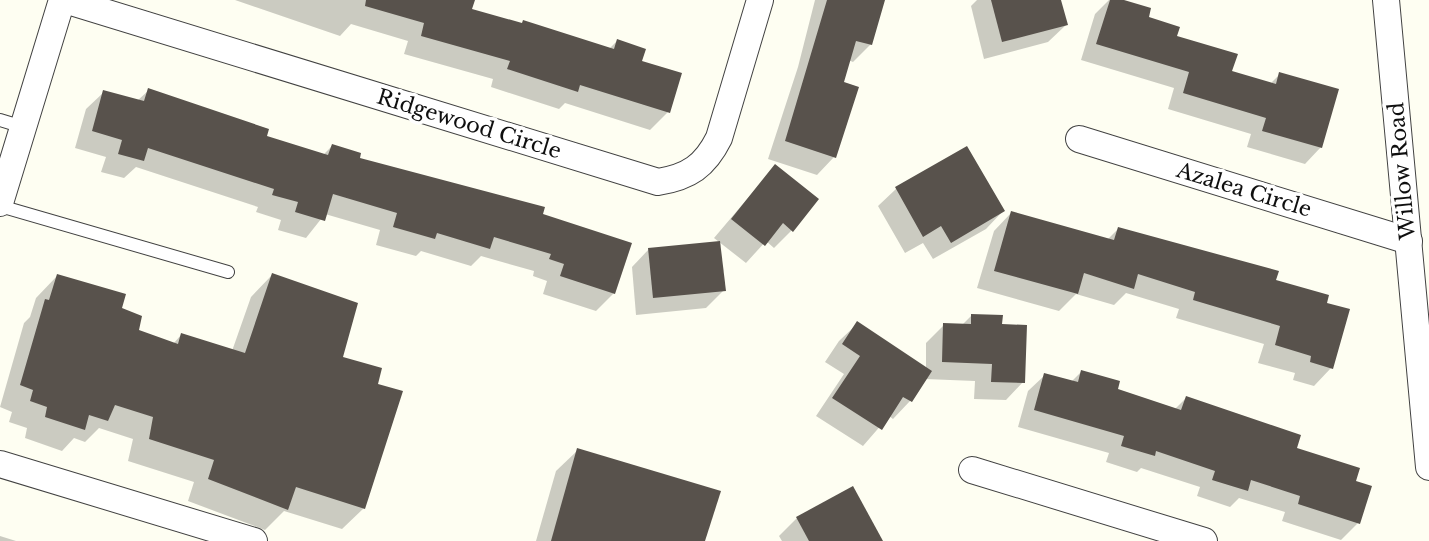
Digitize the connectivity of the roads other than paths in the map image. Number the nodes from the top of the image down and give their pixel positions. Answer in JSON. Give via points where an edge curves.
{"nodes":[{"id":1,"x":63,"y":0,"type":"edge"},
{"id":2,"x":760,"y":0,"type":"edge"},
{"id":3,"x":1386,"y":0,"type":"edge"},
{"id":4,"x":11,"y":124,"type":"edge"},
{"id":5,"x":1079,"y":139,"type":"dead end"},
{"id":6,"x":2,"y":192,"type":"edge"},
{"id":7,"x":1409,"y":241,"type":"junction"},
{"id":8,"x":228,"y":272,"type":"dead end"},
{"id":9,"x":0,"y":464,"type":"edge"},
{"id":10,"x":1429,"y":467,"type":"edge"},
{"id":11,"x":972,"y":470,"type":"dead end"},
{"id":12,"x":254,"y":541,"type":"edge"},
{"id":13,"x":1204,"y":541,"type":"edge"}],
"edges":[{"from":1,"to":2,"type":"street","name":"Ridgewood Circle","via":[[658,182],[678,179],[710,157]]},
{"from":1,"to":4,"type":"street"},
{"from":3,"to":7,"type":"street","name":"Willow Road"},
{"from":4,"to":6,"type":"street"},
{"from":5,"to":7,"type":"street","name":"Azalea Circle"},
{"from":6,"to":8,"type":"lane"},
{"from":7,"to":10,"type":"street","name":"Willow Road"},
{"from":9,"to":12,"type":"street"},
{"from":11,"to":13,"type":"street"}]}
